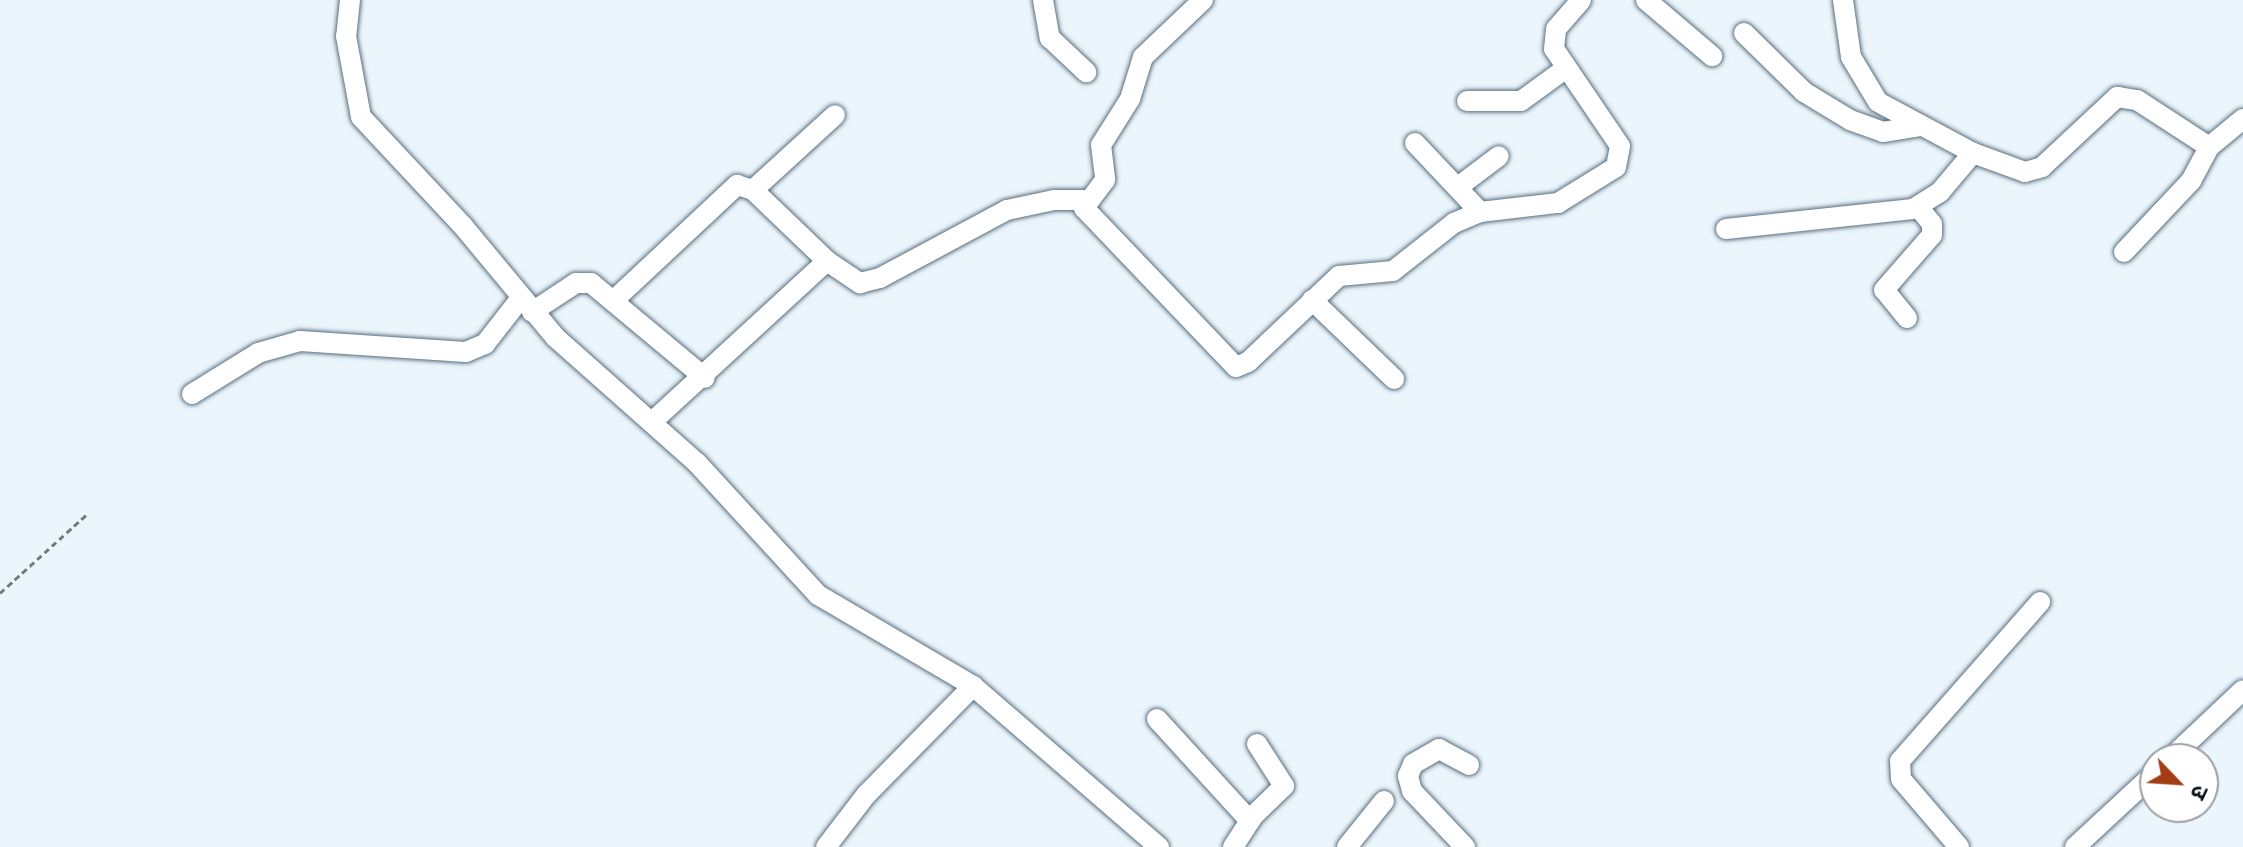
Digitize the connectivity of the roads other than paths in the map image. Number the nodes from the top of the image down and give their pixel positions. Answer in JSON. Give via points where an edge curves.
{"nodes":[{"id":1,"x":350,"y":0,"type":"edge"},
{"id":2,"x":1043,"y":0,"type":"edge"},
{"id":3,"x":1203,"y":0,"type":"edge"},
{"id":4,"x":1581,"y":0,"type":"edge"},
{"id":5,"x":1646,"y":0,"type":"edge"},
{"id":6,"x":1843,"y":0,"type":"edge"},
{"id":7,"x":1744,"y":33,"type":"dead end"},
{"id":8,"x":1712,"y":56,"type":"dead end"},
{"id":9,"x":1565,"y":69,"type":"junction"},
{"id":10,"x":1086,"y":72,"type":"dead end"},
{"id":11,"x":1467,"y":101,"type":"dead end"},
{"id":12,"x":835,"y":115,"type":"dead end"},
{"id":13,"x":2243,"y":119,"type":"edge"},
{"id":14,"x":1920,"y":126,"type":"junction"},
{"id":15,"x":1415,"y":143,"type":"dead end"},
{"id":16,"x":2209,"y":147,"type":"junction"},
{"id":17,"x":1973,"y":153,"type":"junction"},
{"id":18,"x":1499,"y":156,"type":"dead end"},
{"id":19,"x":1458,"y":187,"type":"junction"},
{"id":20,"x":753,"y":190,"type":"junction"},
{"id":21,"x":1086,"y":200,"type":"junction"},
{"id":22,"x":1918,"y":207,"type":"junction"},
{"id":23,"x":1480,"y":212,"type":"junction"},
{"id":24,"x":1726,"y":229,"type":"dead end"},
{"id":25,"x":2124,"y":252,"type":"dead end"},
{"id":26,"x":827,"y":261,"type":"junction"},
{"id":27,"x":1312,"y":300,"type":"junction"},
{"id":28,"x":613,"y":301,"type":"junction"},
{"id":29,"x":527,"y":305,"type":"junction"},
{"id":30,"x":1907,"y":318,"type":"dead end"},
{"id":31,"x":705,"y":378,"type":"junction"},
{"id":32,"x":1394,"y":379,"type":"dead end"},
{"id":33,"x":192,"y":394,"type":"dead end"},
{"id":34,"x":653,"y":421,"type":"junction"},
{"id":35,"x":2040,"y":602,"type":"dead end"},
{"id":36,"x":973,"y":686,"type":"junction"},
{"id":37,"x":2243,"y":690,"type":"edge"},
{"id":38,"x":1157,"y":719,"type":"dead end"},
{"id":39,"x":2187,"y":743,"type":"edge"},
{"id":40,"x":1257,"y":744,"type":"dead end"},
{"id":41,"x":1469,"y":765,"type":"dead end"},
{"id":42,"x":2139,"y":788,"type":"edge"},
{"id":43,"x":1384,"y":801,"type":"dead end"},
{"id":44,"x":1250,"y":821,"type":"junction"},
{"id":45,"x":826,"y":847,"type":"edge"},
{"id":46,"x":1159,"y":847,"type":"edge"},
{"id":47,"x":1233,"y":847,"type":"edge"},
{"id":48,"x":1347,"y":847,"type":"edge"},
{"id":49,"x":1465,"y":847,"type":"edge"},
{"id":50,"x":1959,"y":847,"type":"edge"},
{"id":51,"x":2075,"y":847,"type":"edge"}],
"edges":[{"from":1,"to":29,"type":"street","via":[[346,36],[361,117]]},
{"from":2,"to":10,"type":"street","via":[[1050,38]]},
{"from":3,"to":21,"type":"street","via":[[1143,57],[1130,99],[1101,145],[1105,180]]},
{"from":4,"to":9,"type":"street","via":[[1554,38]]},
{"from":5,"to":8,"type":"street"},
{"from":6,"to":14,"type":"street","via":[[1851,57],[1865,87],[1889,111]]},
{"from":7,"to":14,"type":"street","via":[[1804,92],[1850,120],[1883,132]]},
{"from":9,"to":11,"type":"street","via":[[1521,101]]},
{"from":9,"to":23,"type":"street","via":[[1620,146],[1620,160],[1609,174],[1558,203]]},
{"from":12,"to":20,"type":"street"},
{"from":13,"to":16,"type":"street"},
{"from":14,"to":17,"type":"street"},
{"from":15,"to":19,"type":"street"},
{"from":16,"to":17,"type":"street","via":[[2137,100],[2117,97],[2034,171]]},
{"from":16,"to":25,"type":"street","via":[[2191,181]]},
{"from":17,"to":22,"type":"street","via":[[1940,192]]},
{"from":18,"to":19,"type":"street"},
{"from":19,"to":23,"type":"street"},
{"from":20,"to":26,"type":"street"},
{"from":20,"to":28,"type":"street","via":[[744,185],[729,188]]},
{"from":21,"to":26,"type":"street","via":[[1054,200],[1007,210],[868,282],[852,280]]},
{"from":21,"to":27,"type":"street","via":[[1089,218],[1230,365],[1248,362]]},
{"from":22,"to":24,"type":"street","via":[[1893,215],[1775,220]]},
{"from":22,"to":30,"type":"street","via":[[1932,224],[1932,235],[1884,290]]},
{"from":23,"to":27,"type":"street","via":[[1434,236],[1393,271],[1351,271]]},
{"from":26,"to":31,"type":"street"},
{"from":27,"to":32,"type":"street"},
{"from":28,"to":29,"type":"street","via":[[582,281]]},
{"from":28,"to":31,"type":"street"},
{"from":29,"to":33,"type":"street","via":[[485,344],[466,352],[300,341],[258,353]]},
{"from":29,"to":34,"type":"street","via":[[582,363]]},
{"from":31,"to":34,"type":"street"},
{"from":34,"to":36,"type":"street","via":[[818,595]]},
{"from":35,"to":50,"type":"street","via":[[1900,761],[1901,779]]},
{"from":36,"to":45,"type":"street","via":[[866,795]]},
{"from":36,"to":46,"type":"street"},
{"from":37,"to":39,"type":"street"},
{"from":38,"to":44,"type":"street"},
{"from":40,"to":44,"type":"street","via":[[1284,786]]},
{"from":41,"to":49,"type":"street","via":[[1439,749],[1413,764],[1408,776],[1412,791]]},
{"from":42,"to":51,"type":"street"},
{"from":43,"to":48,"type":"street"},
{"from":44,"to":47,"type":"street"}]}
